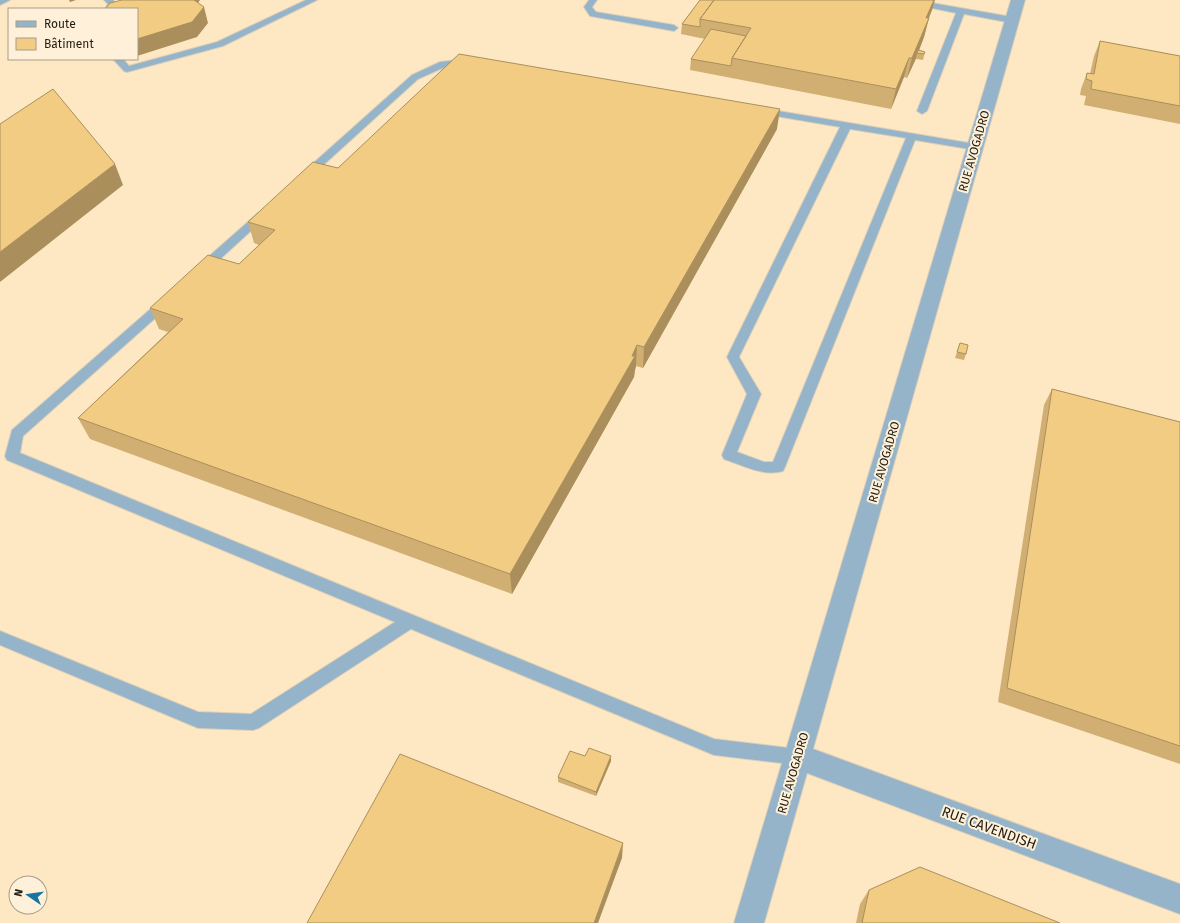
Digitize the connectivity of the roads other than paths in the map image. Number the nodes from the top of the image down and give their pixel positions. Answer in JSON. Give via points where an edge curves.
{"nodes":[{"id":1,"x":6,"y":0,"type":"edge"},
{"id":2,"x":108,"y":0,"type":"edge"},
{"id":3,"x":313,"y":0,"type":"edge"},
{"id":4,"x":593,"y":0,"type":"edge"},
{"id":5,"x":902,"y":0,"type":"edge"},
{"id":6,"x":0,"y":2,"type":"edge"},
{"id":7,"x":110,"y":8,"type":"edge"},
{"id":8,"x":1015,"y":10,"type":"edge"},
{"id":9,"x":961,"y":11,"type":"junction"},
{"id":10,"x":674,"y":28,"type":"dead end"},
{"id":11,"x":119,"y":60,"type":"edge"},
{"id":12,"x":481,"y":63,"type":"edge"},
{"id":13,"x":747,"y":109,"type":"edge"},
{"id":14,"x":922,"y":111,"type":"dead end"},
{"id":15,"x":846,"y":126,"type":"junction"},
{"id":16,"x":912,"y":136,"type":"junction"},
{"id":17,"x":975,"y":147,"type":"junction"},
{"id":18,"x":292,"y":188,"type":"edge"},
{"id":19,"x":269,"y":209,"type":"edge"},
{"id":20,"x":193,"y":277,"type":"edge"},
{"id":21,"x":175,"y":293,"type":"edge"},
{"id":22,"x":410,"y":621,"type":"junction"},
{"id":23,"x":0,"y":638,"type":"edge"},
{"id":24,"x":798,"y":757,"type":"junction"},
{"id":25,"x":1180,"y":899,"type":"edge"},
{"id":26,"x":749,"y":923,"type":"edge"}],
"edges":[{"from":1,"to":6,"type":"lane"},
{"from":2,"to":7,"type":"lane","via":[[112,4]]},
{"from":3,"to":11,"type":"lane","via":[[220,44],[127,69]]},
{"from":4,"to":10,"type":"lane","via":[[588,7],[593,14]]},
{"from":5,"to":9,"type":"lane"},
{"from":8,"to":9,"type":"lane"},
{"from":8,"to":17,"type":"street","name":"RUE AVOGADRO"},
{"from":9,"to":14,"type":"lane"},
{"from":12,"to":18,"type":"lane","via":[[443,64],[415,76]]},
{"from":13,"to":15,"type":"lane"},
{"from":15,"to":16,"type":"lane"},
{"from":15,"to":16,"type":"lane","via":[[733,357],[754,394],[729,455],[764,467],[778,467]]},
{"from":16,"to":17,"type":"lane"},
{"from":17,"to":24,"type":"street","name":"RUE AVOGADRO"},
{"from":19,"to":20,"type":"lane"},
{"from":21,"to":22,"type":"lane","via":[[17,434],[12,456]]},
{"from":22,"to":23,"type":"lane","via":[[253,722],[198,720]]},
{"from":22,"to":24,"type":"lane","via":[[714,747]]},
{"from":24,"to":25,"type":"street","name":"RUE CAVENDISH"},
{"from":24,"to":26,"type":"street","name":"RUE AVOGADRO"}]}
